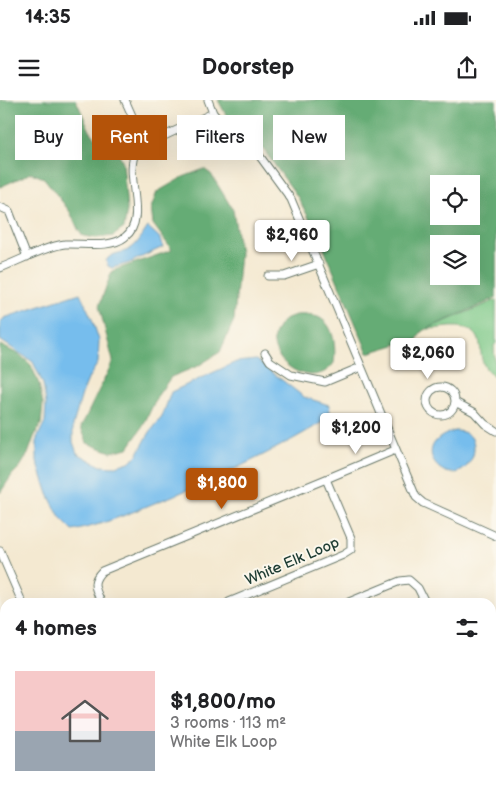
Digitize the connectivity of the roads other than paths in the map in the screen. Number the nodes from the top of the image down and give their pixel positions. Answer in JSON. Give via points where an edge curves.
{"nodes":[{"id":1,"x":125,"y":100,"type":"edge"},
{"id":2,"x":208,"y":100,"type":"edge"},
{"id":3,"x":213,"y":113,"type":"junction"},
{"id":4,"x":132,"y":115,"type":"edge"},
{"id":5,"x":167,"y":135,"type":"edge"},
{"id":6,"x":134,"y":160,"type":"edge"},
{"id":7,"x":0,"y":207,"type":"edge"},
{"id":8,"x":27,"y":257,"type":"junction"},
{"id":9,"x":319,"y":264,"type":"junction"},
{"id":10,"x":0,"y":268,"type":"edge"},
{"id":11,"x":268,"y":276,"type":"dead end"},
{"id":12,"x":264,"y":353,"type":"dead end"},
{"id":13,"x":361,"y":367,"type":"junction"},
{"id":14,"x":455,"y":402,"type":"junction"},
{"id":15,"x":496,"y":431,"type":"edge"},
{"id":16,"x":395,"y":450,"type":"junction"},
{"id":17,"x":326,"y":479,"type":"junction"},
{"id":18,"x":496,"y":536,"type":"edge"},
{"id":19,"x":0,"y":551,"type":"edge"},
{"id":20,"x":20,"y":598,"type":"edge"},
{"id":21,"x":100,"y":598,"type":"edge"},
{"id":22,"x":239,"y":598,"type":"edge"},
{"id":23,"x":358,"y":598,"type":"edge"},
{"id":24,"x":423,"y":598,"type":"edge"}],
"edges":[{"from":1,"to":4,"type":"street"},
{"from":2,"to":3,"type":"street"},
{"from":3,"to":5,"type":"street"},
{"from":3,"to":9,"type":"street","via":[[229,132],[256,151],[291,198]]},
{"from":6,"to":8,"type":"street","via":[[136,211],[134,224],[127,236],[116,242],[57,246]]},
{"from":7,"to":8,"type":"street","via":[[9,211]]},
{"from":8,"to":10,"type":"street"},
{"from":9,"to":11,"type":"street","via":[[284,276]]},
{"from":9,"to":13,"type":"street"},
{"from":12,"to":13,"type":"street","via":[[292,376],[325,382]]},
{"from":13,"to":16,"type":"street"},
{"from":14,"to":14,"type":"street","via":[[452,393],[440,387],[428,394],[427,403],[431,411],[439,415],[448,413]]},
{"from":14,"to":15,"type":"street","via":[[474,412]]},
{"from":16,"to":17,"type":"street"},
{"from":16,"to":18,"type":"street","via":[[418,499]]},
{"from":17,"to":21,"type":"street","via":[[102,571],[95,577],[94,586]]},
{"from":17,"to":22,"type":"street","name":"White Elk Loop","via":[[350,538],[351,550]]},
{"from":19,"to":20,"type":"street"},
{"from":23,"to":24,"type":"street","via":[[400,580],[409,580]]}]}
